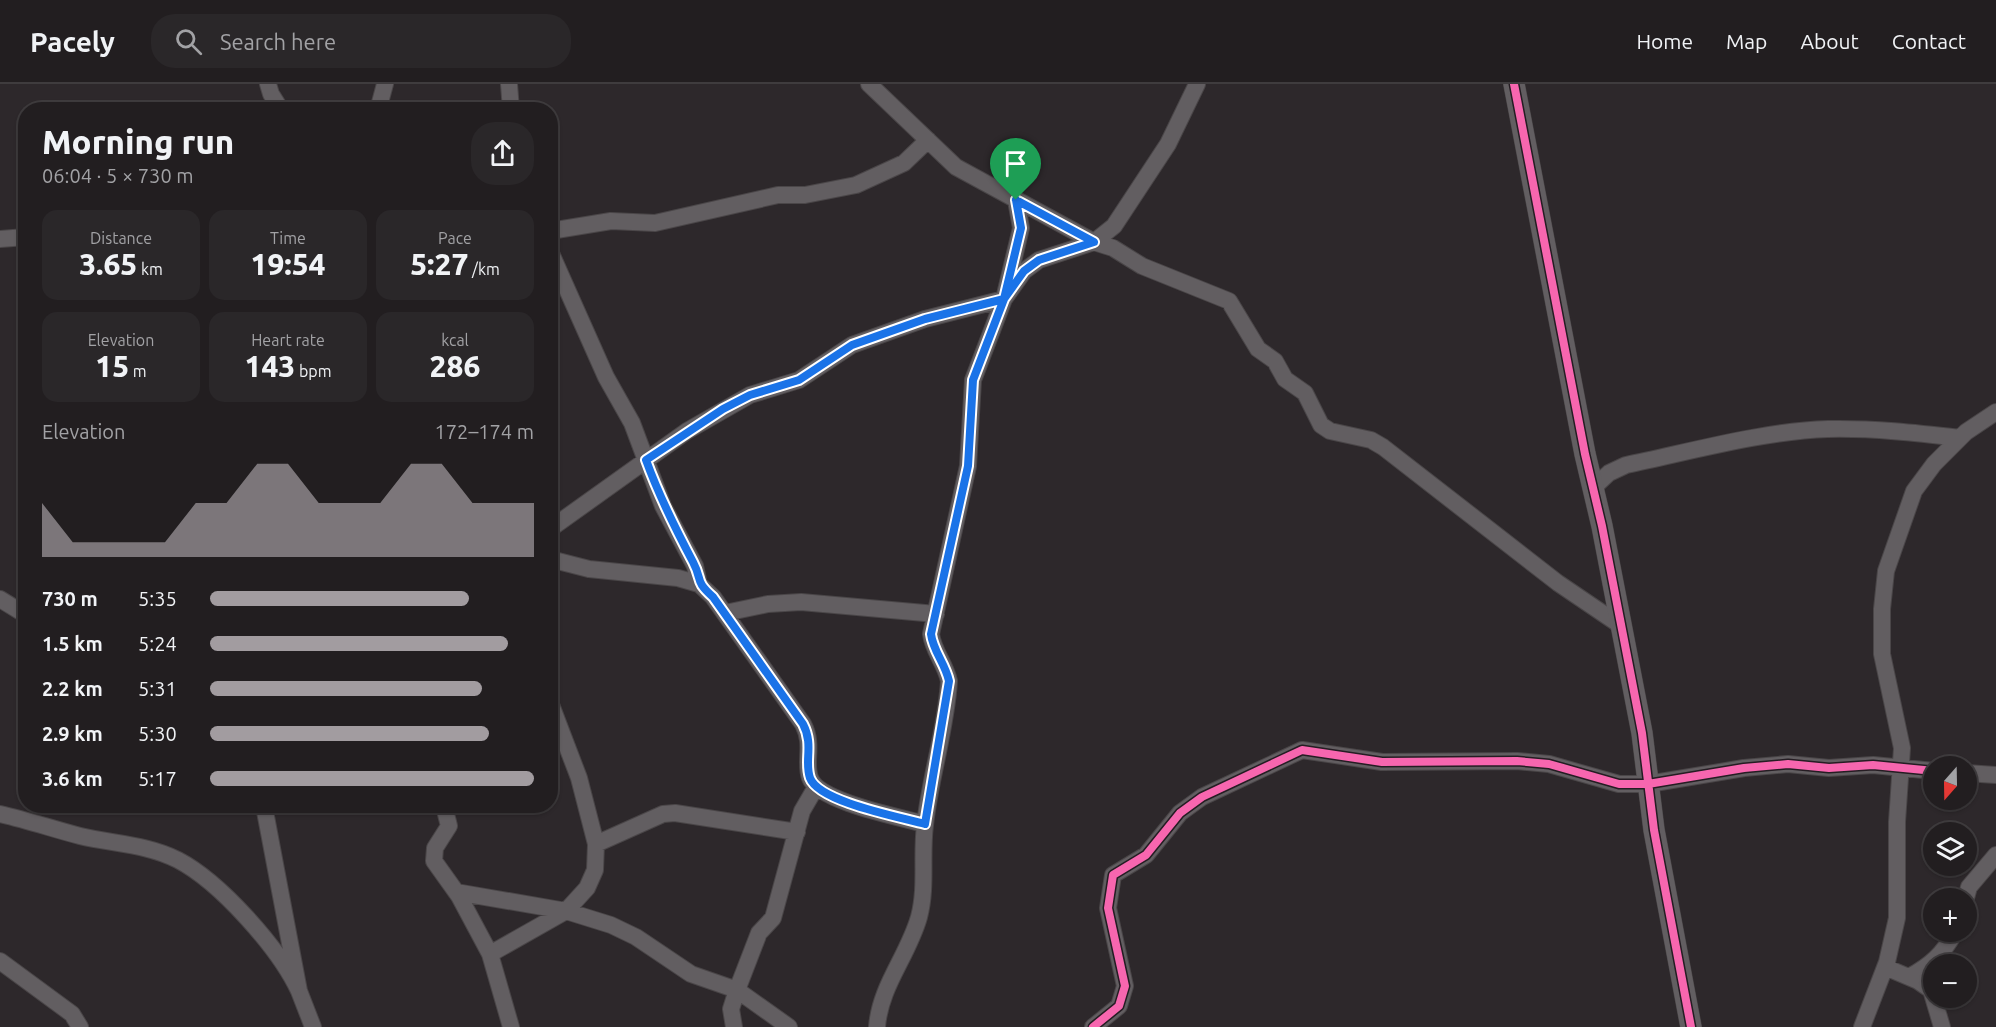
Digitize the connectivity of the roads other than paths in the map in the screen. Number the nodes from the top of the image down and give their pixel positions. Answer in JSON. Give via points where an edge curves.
{"nodes":[{"id":1,"x":268,"y":84,"type":"edge"},
{"id":2,"x":385,"y":84,"type":"edge"},
{"id":3,"x":509,"y":84,"type":"edge"},
{"id":4,"x":870,"y":84,"type":"edge"},
{"id":5,"x":1197,"y":84,"type":"edge"},
{"id":6,"x":1514,"y":84,"type":"edge"},
{"id":7,"x":276,"y":102,"type":"edge"},
{"id":8,"x":380,"y":102,"type":"edge"},
{"id":9,"x":510,"y":102,"type":"edge"},
{"id":10,"x":928,"y":140,"type":"junction"},
{"id":11,"x":1016,"y":200,"type":"junction"},
{"id":12,"x":558,"y":230,"type":"edge"},
{"id":13,"x":18,"y":237,"type":"edge"},
{"id":14,"x":0,"y":238,"type":"edge"},
{"id":15,"x":1094,"y":242,"type":"junction"},
{"id":16,"x":558,"y":269,"type":"edge"},
{"id":17,"x":1004,"y":299,"type":"junction"},
{"id":18,"x":1996,"y":412,"type":"edge"},
{"id":19,"x":1960,"y":438,"type":"junction"},
{"id":20,"x":646,"y":460,"type":"junction"},
{"id":21,"x":1593,"y":488,"type":"junction"},
{"id":22,"x":558,"y":523,"type":"edge"},
{"id":23,"x":558,"y":561,"type":"edge"},
{"id":24,"x":699,"y":584,"type":"junction"},
{"id":25,"x":0,"y":599,"type":"edge"},
{"id":26,"x":18,"y":610,"type":"edge"},
{"id":27,"x":725,"y":613,"type":"junction"},
{"id":28,"x":936,"y":614,"type":"junction"},
{"id":29,"x":1620,"y":625,"type":"junction"},
{"id":30,"x":558,"y":723,"type":"edge"},
{"id":31,"x":1902,"y":768,"type":"junction"},
{"id":32,"x":1923,"y":770,"type":"edge"},
{"id":33,"x":1977,"y":774,"type":"edge"},
{"id":34,"x":1996,"y":775,"type":"edge"},
{"id":35,"x":1648,"y":784,"type":"junction"},
{"id":36,"x":816,"y":787,"type":"junction"},
{"id":37,"x":265,"y":813,"type":"edge"},
{"id":38,"x":446,"y":813,"type":"edge"},
{"id":39,"x":0,"y":814,"type":"edge"},
{"id":40,"x":925,"y":824,"type":"junction"},
{"id":41,"x":797,"y":832,"type":"junction"},
{"id":42,"x":596,"y":844,"type":"junction"},
{"id":43,"x":1996,"y":855,"type":"edge"},
{"id":44,"x":1970,"y":888,"type":"edge"},
{"id":45,"x":456,"y":892,"type":"junction"},
{"id":46,"x":566,"y":911,"type":"junction"},
{"id":47,"x":1949,"y":942,"type":"edge"},
{"id":48,"x":489,"y":954,"type":"junction"},
{"id":49,"x":0,"y":961,"type":"edge"},
{"id":50,"x":1885,"y":967,"type":"junction"},
{"id":51,"x":1909,"y":977,"type":"junction"},
{"id":52,"x":737,"y":990,"type":"junction"},
{"id":53,"x":299,"y":991,"type":"junction"},
{"id":54,"x":80,"y":1027,"type":"edge"},
{"id":55,"x":313,"y":1027,"type":"edge"},
{"id":56,"x":511,"y":1027,"type":"edge"},
{"id":57,"x":734,"y":1027,"type":"edge"},
{"id":58,"x":789,"y":1027,"type":"edge"},
{"id":59,"x":877,"y":1027,"type":"edge"},
{"id":60,"x":1093,"y":1027,"type":"edge"},
{"id":61,"x":1691,"y":1027,"type":"edge"},
{"id":62,"x":1862,"y":1027,"type":"edge"},
{"id":63,"x":1942,"y":1027,"type":"edge"}],
"edges":[{"from":1,"to":7,"type":"street"},
{"from":2,"to":8,"type":"street"},
{"from":3,"to":9,"type":"street"},
{"from":4,"to":10,"type":"street"},
{"from":5,"to":15,"type":"street","via":[[1168,144],[1126,211]]},
{"from":6,"to":21,"type":"street"},
{"from":10,"to":11,"type":"street","via":[[956,167]]},
{"from":10,"to":12,"type":"street","via":[[904,164],[856,185],[806,195],[778,195],[655,223],[611,221]]},
{"from":11,"to":15,"type":"street"},
{"from":11,"to":17,"type":"street","via":[[1021,228]]},
{"from":13,"to":14,"type":"street"},
{"from":15,"to":17,"type":"street","via":[[1039,260],[1024,271]]},
{"from":15,"to":29,"type":"street","via":[[1113,248],[1142,266],[1229,300],[1258,349],[1275,361],[1285,379],[1305,393],[1321,425],[1383,447],[1558,583]]},
{"from":16,"to":20,"type":"street"},
{"from":17,"to":20,"type":"street","via":[[925,319],[852,345],[799,380],[750,395],[723,409]]},
{"from":17,"to":28,"type":"street","via":[[973,380],[968,466]]},
{"from":18,"to":19,"type":"street"},
{"from":19,"to":21,"type":"street","via":[[1838,429],[1780,435],[1626,465],[1609,472]]},
{"from":19,"to":31,"type":"street","via":[[1914,491],[1886,571],[1882,654],[1902,748]]},
{"from":20,"to":22,"type":"street"},
{"from":20,"to":24,"type":"street","via":[[663,506],[695,566]]},
{"from":21,"to":29,"type":"street"},
{"from":23,"to":24,"type":"street"},
{"from":24,"to":27,"type":"street"},
{"from":25,"to":26,"type":"street"},
{"from":27,"to":28,"type":"street","via":[[768,604],[801,603]]},
{"from":27,"to":36,"type":"street","via":[[806,730],[810,777]]},
{"from":28,"to":40,"type":"street","via":[[931,634],[933,647],[946,667],[949,681]]},
{"from":29,"to":35,"type":"street","via":[[1642,732]]},
{"from":30,"to":42,"type":"street","via":[[579,778]]},
{"from":31,"to":32,"type":"street"},
{"from":31,"to":35,"type":"street","via":[[1773,765]]},
{"from":31,"to":50,"type":"street","via":[[1897,822],[1897,918]]},
{"from":33,"to":34,"type":"street"},
{"from":35,"to":60,"type":"street","via":[[1619,784],[1549,764],[1382,762],[1302,750],[1202,797],[1180,813],[1146,855],[1113,875],[1108,908],[1125,986],[1119,1006]]},
{"from":35,"to":61,"type":"street"},
{"from":36,"to":40,"type":"street","via":[[838,799]]},
{"from":36,"to":41,"type":"street","via":[[802,811]]},
{"from":37,"to":53,"type":"street"},
{"from":38,"to":45,"type":"street","via":[[449,826],[435,848],[434,861]]},
{"from":39,"to":53,"type":"street","via":[[81,836],[149,848],[178,860],[205,878],[252,924],[291,974]]},
{"from":40,"to":59,"type":"street","via":[[920,914],[911,943],[882,995]]},
{"from":41,"to":42,"type":"street","via":[[675,813],[663,814]]},
{"from":41,"to":52,"type":"street","via":[[773,918],[759,933]]},
{"from":42,"to":46,"type":"street","via":[[595,870],[587,888]]},
{"from":43,"to":44,"type":"street"},
{"from":45,"to":46,"type":"street"},
{"from":45,"to":48,"type":"street"},
{"from":46,"to":48,"type":"street"},
{"from":46,"to":52,"type":"street","via":[[611,925],[690,974]]},
{"from":47,"to":51,"type":"street","via":[[1927,968]]},
{"from":48,"to":56,"type":"street"},
{"from":49,"to":54,"type":"street","via":[[72,1014]]},
{"from":50,"to":51,"type":"street"},
{"from":50,"to":62,"type":"street"},
{"from":51,"to":63,"type":"street","via":[[1931,990]]},
{"from":52,"to":57,"type":"street","via":[[731,1009]]},
{"from":52,"to":58,"type":"street"},
{"from":53,"to":55,"type":"street"}]}
